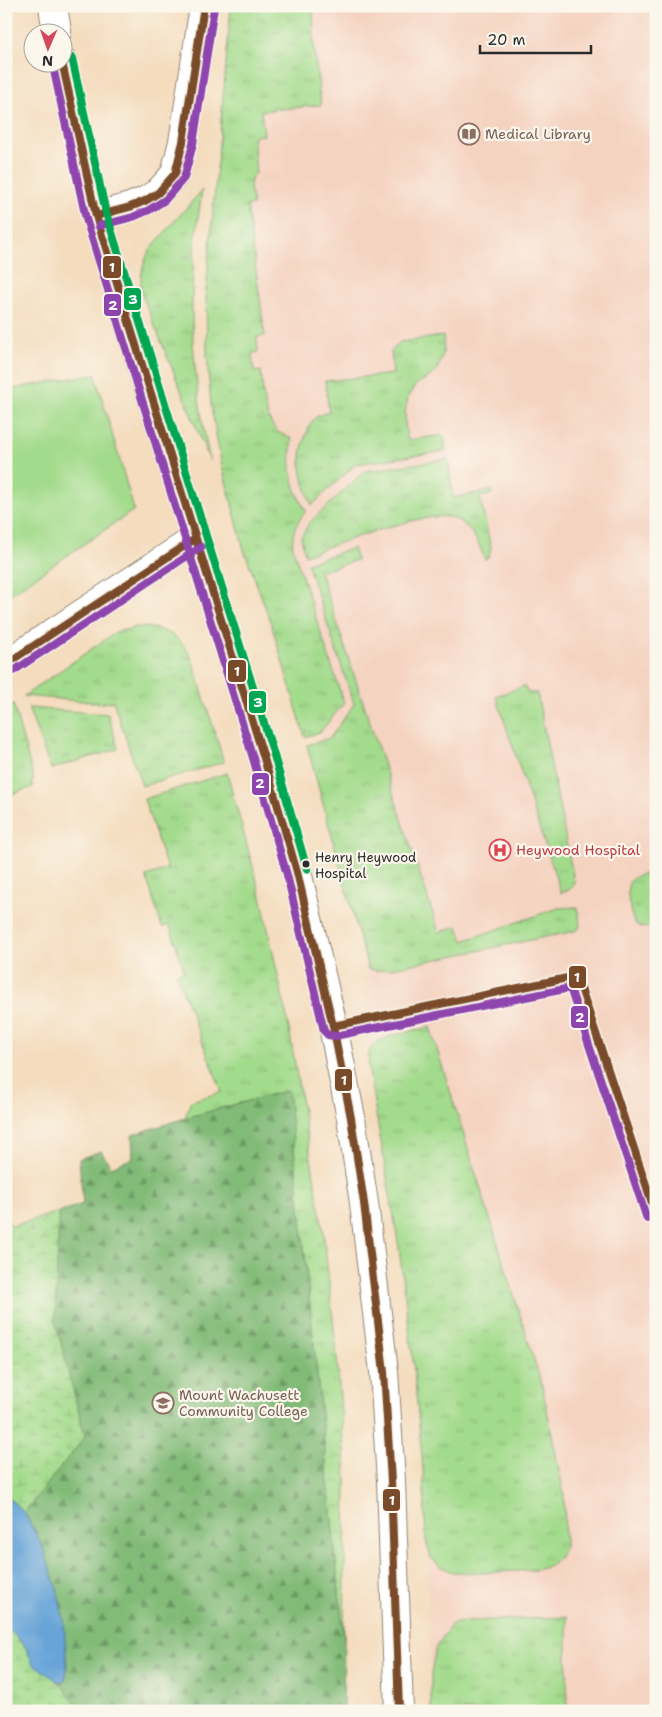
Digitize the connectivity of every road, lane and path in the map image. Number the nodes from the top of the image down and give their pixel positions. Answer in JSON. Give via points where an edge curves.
{"nodes":[{"id":1,"x":53,"y":6,"type":"edge"},
{"id":2,"x":204,"y":6,"type":"edge"},
{"id":3,"x":56,"y":22,"type":"edge"},
{"id":4,"x":65,"y":72,"type":"edge"},
{"id":5,"x":96,"y":216,"type":"junction"},
{"id":6,"x":195,"y":538,"type":"junction"},
{"id":7,"x":6,"y":664,"type":"edge"},
{"id":8,"x":399,"y":1711,"type":"edge"}],
"edges":[{"from":1,"to":3,"type":"street"},
{"from":2,"to":5,"type":"street","via":[[175,174],[158,193],[145,201]]},
{"from":4,"to":5,"type":"street"},
{"from":5,"to":6,"type":"street"},
{"from":6,"to":7,"type":"street"},
{"from":6,"to":8,"type":"street","via":[[297,872],[351,1118],[384,1372]]}]}
